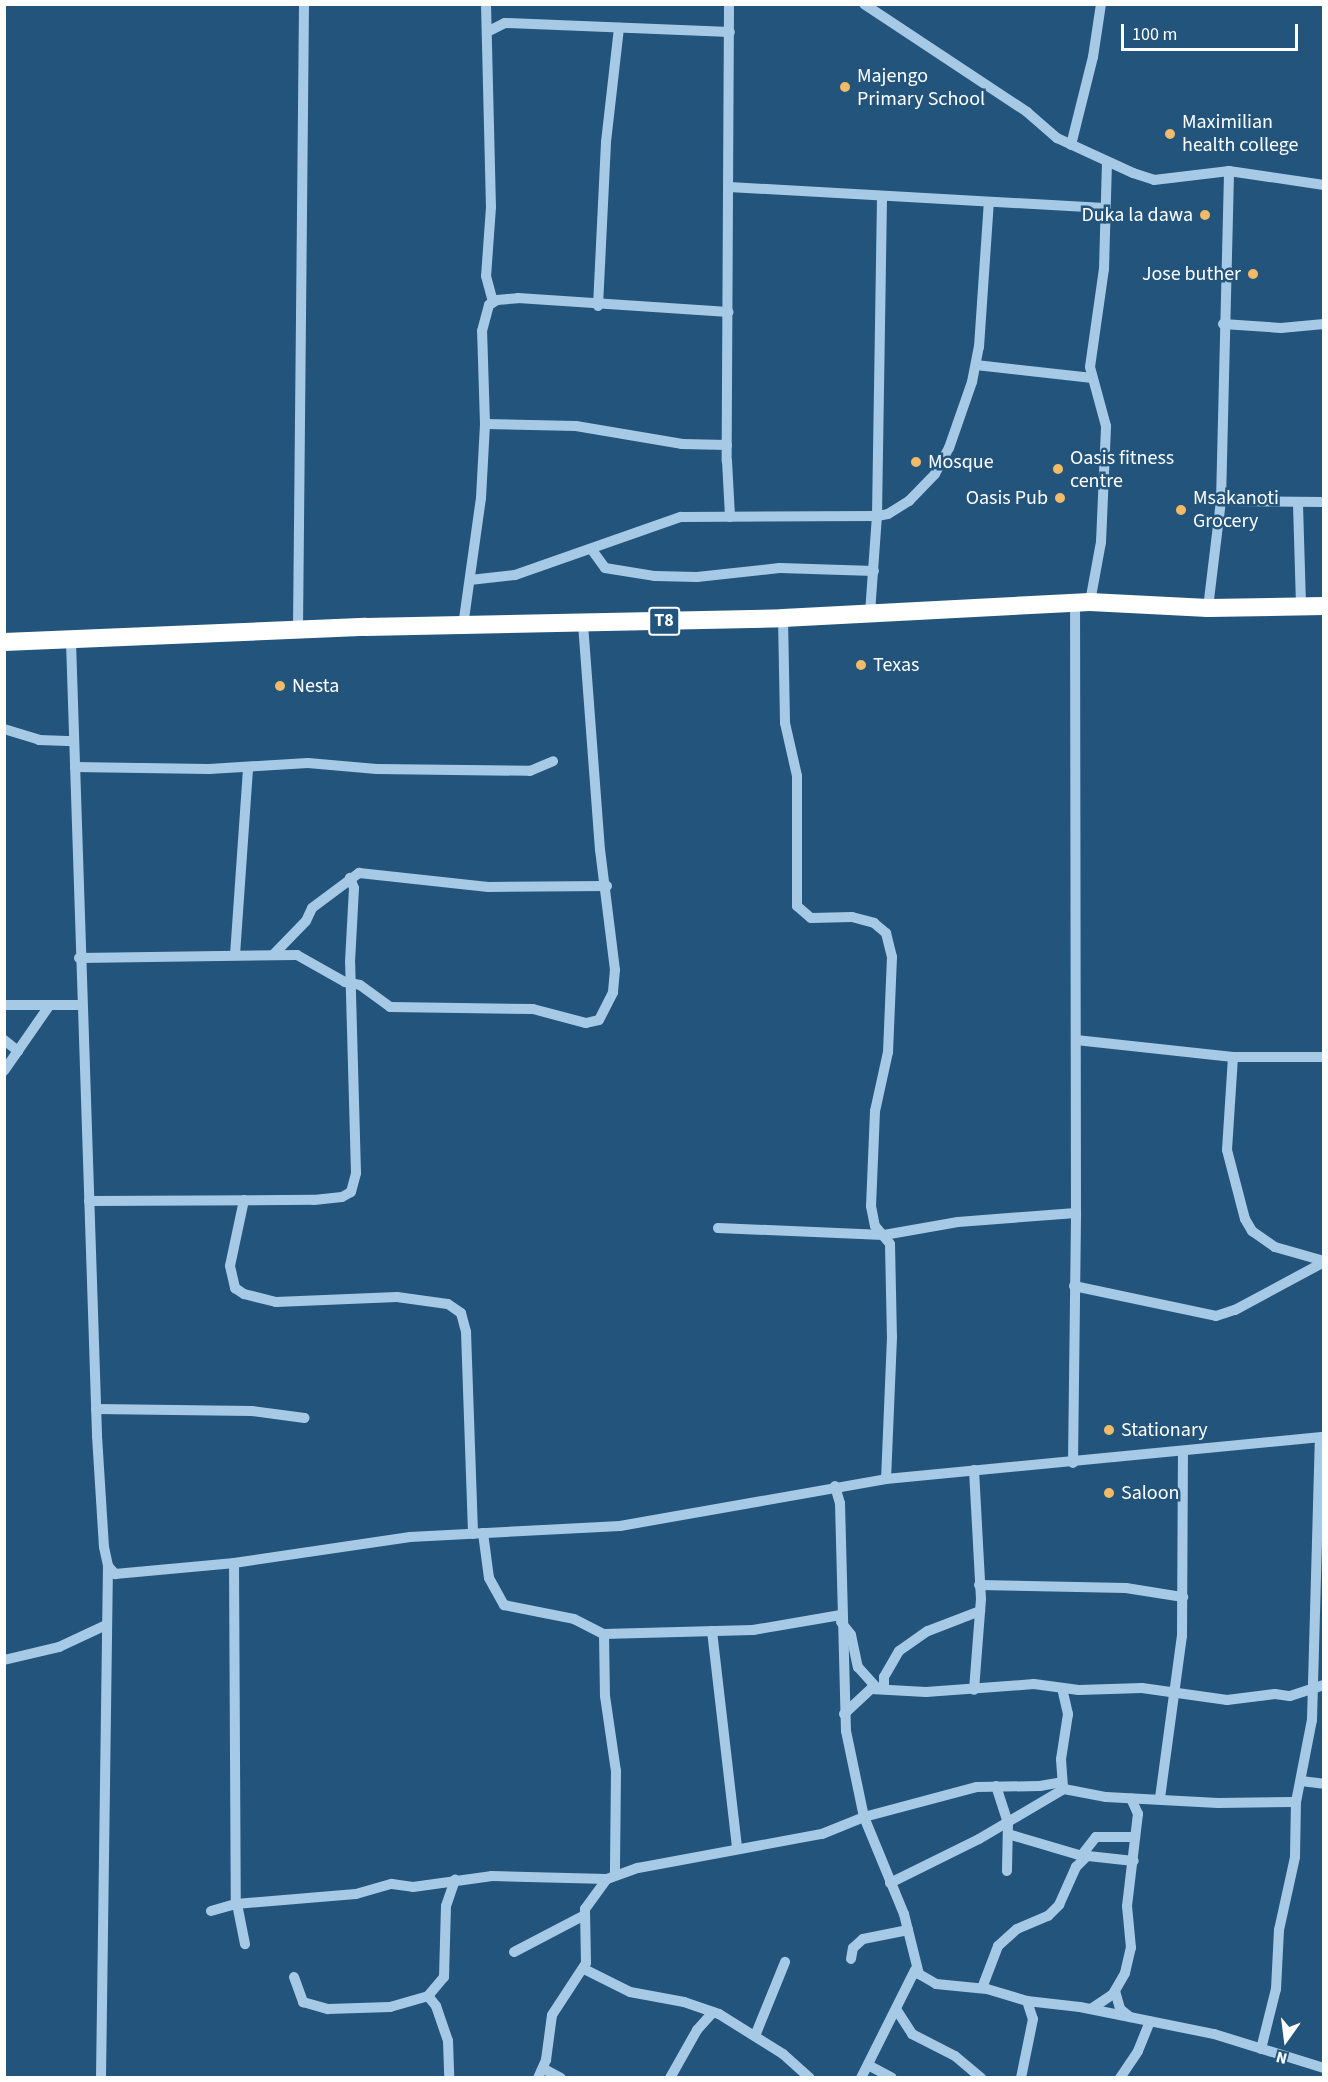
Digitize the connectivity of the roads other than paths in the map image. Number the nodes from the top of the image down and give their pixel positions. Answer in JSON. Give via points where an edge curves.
{"nodes":[{"id":1,"x":304,"y":4,"type":"edge"},
{"id":2,"x":729,"y":4,"type":"edge"},
{"id":3,"x":864,"y":4,"type":"edge"},
{"id":4,"x":1101,"y":4,"type":"edge"},
{"id":5,"x":487,"y":7,"type":"edge"},
{"id":6,"x":505,"y":23,"type":"junction"},
{"id":7,"x":619,"y":28,"type":"junction"},
{"id":8,"x":487,"y":32,"type":"junction"},
{"id":9,"x":730,"y":32,"type":"junction"},
{"id":10,"x":1071,"y":145,"type":"junction"},
{"id":11,"x":1107,"y":162,"type":"junction"},
{"id":12,"x":1229,"y":171,"type":"junction"},
{"id":13,"x":1323,"y":185,"type":"edge"},
{"id":14,"x":729,"y":187,"type":"junction"},
{"id":15,"x":882,"y":198,"type":"junction"},
{"id":16,"x":989,"y":202,"type":"junction"},
{"id":17,"x":1104,"y":208,"type":"junction"},
{"id":18,"x":493,"y":302,"type":"junction"},
{"id":19,"x":598,"y":306,"type":"junction"},
{"id":20,"x":729,"y":312,"type":"junction"},
{"id":21,"x":1223,"y":324,"type":"junction"},
{"id":22,"x":1323,"y":324,"type":"edge"},
{"id":23,"x":976,"y":365,"type":"junction"},
{"id":24,"x":1092,"y":378,"type":"junction"},
{"id":25,"x":485,"y":424,"type":"junction"},
{"id":26,"x":727,"y":445,"type":"junction"},
{"id":27,"x":1221,"y":501,"type":"junction"},
{"id":28,"x":1323,"y":502,"type":"edge"},
{"id":29,"x":1298,"y":504,"type":"junction"},
{"id":30,"x":877,"y":516,"type":"junction"},
{"id":31,"x":730,"y":517,"type":"junction"},
{"id":32,"x":592,"y":550,"type":"junction"},
{"id":33,"x":874,"y":571,"type":"junction"},
{"id":34,"x":470,"y":580,"type":"junction"},
{"id":35,"x":1083,"y":603,"type":"junction"},
{"id":36,"x":1301,"y":606,"type":"junction"},
{"id":37,"x":1323,"y":606,"type":"edge"},
{"id":38,"x":1208,"y":608,"type":"junction"},
{"id":39,"x":870,"y":613,"type":"junction"},
{"id":40,"x":783,"y":618,"type":"junction"},
{"id":41,"x":583,"y":623,"type":"junction"},
{"id":42,"x":463,"y":626,"type":"junction"},
{"id":43,"x":298,"y":629,"type":"junction"},
{"id":44,"x":4,"y":642,"type":"edge"},
{"id":45,"x":71,"y":642,"type":"junction"},
{"id":46,"x":4,"y":729,"type":"edge"},
{"id":47,"x":74,"y":741,"type":"junction"},
{"id":48,"x":553,"y":761,"type":"dead end"},
{"id":49,"x":75,"y":766,"type":"junction"},
{"id":50,"x":249,"y":767,"type":"junction"},
{"id":51,"x":350,"y":878,"type":"junction"},
{"id":52,"x":607,"y":886,"type":"junction"},
{"id":53,"x":235,"y":955,"type":"junction"},
{"id":54,"x":273,"y":955,"type":"junction"},
{"id":55,"x":79,"y":958,"type":"junction"},
{"id":56,"x":350,"y":983,"type":"junction"},
{"id":57,"x":4,"y":1005,"type":"edge"},
{"id":58,"x":82,"y":1005,"type":"junction"},
{"id":59,"x":49,"y":1006,"type":"junction"},
{"id":60,"x":4,"y":1040,"type":"edge"},
{"id":61,"x":1076,"y":1040,"type":"junction"},
{"id":62,"x":18,"y":1051,"type":"junction"},
{"id":63,"x":1233,"y":1057,"type":"junction"},
{"id":64,"x":1323,"y":1057,"type":"edge"},
{"id":65,"x":4,"y":1071,"type":"edge"},
{"id":66,"x":244,"y":1200,"type":"junction"},
{"id":67,"x":89,"y":1201,"type":"junction"},
{"id":68,"x":1077,"y":1213,"type":"junction"},
{"id":69,"x":718,"y":1228,"type":"dead end"},
{"id":70,"x":884,"y":1235,"type":"junction"},
{"id":71,"x":1323,"y":1261,"type":"edge"},
{"id":72,"x":1074,"y":1286,"type":"junction"},
{"id":73,"x":96,"y":1409,"type":"junction"},
{"id":74,"x":305,"y":1418,"type":"dead end"},
{"id":75,"x":1322,"y":1437,"type":"edge"},
{"id":76,"x":1183,"y":1453,"type":"junction"},
{"id":77,"x":1072,"y":1463,"type":"junction"},
{"id":78,"x":974,"y":1470,"type":"junction"},
{"id":79,"x":886,"y":1479,"type":"junction"},
{"id":80,"x":835,"y":1486,"type":"junction"},
{"id":81,"x":478,"y":1533,"type":"junction"},
{"id":82,"x":234,"y":1563,"type":"junction"},
{"id":83,"x":108,"y":1566,"type":"junction"},
{"id":84,"x":980,"y":1586,"type":"junction"},
{"id":85,"x":1183,"y":1597,"type":"junction"},
{"id":86,"x":980,"y":1611,"type":"junction"},
{"id":87,"x":841,"y":1619,"type":"junction"},
{"id":88,"x":106,"y":1625,"type":"junction"},
{"id":89,"x":712,"y":1631,"type":"junction"},
{"id":90,"x":604,"y":1634,"type":"junction"},
{"id":91,"x":4,"y":1660,"type":"edge"},
{"id":92,"x":1318,"y":1686,"type":"edge"},
{"id":93,"x":881,"y":1688,"type":"junction"},
{"id":94,"x":1062,"y":1688,"type":"junction"},
{"id":95,"x":974,"y":1690,"type":"junction"},
{"id":96,"x":1176,"y":1692,"type":"junction"},
{"id":97,"x":844,"y":1714,"type":"junction"},
{"id":98,"x":1301,"y":1781,"type":"junction"},
{"id":99,"x":1323,"y":1784,"type":"edge"},
{"id":100,"x":1063,"y":1785,"type":"junction"},
{"id":101,"x":996,"y":1786,"type":"junction"},
{"id":102,"x":1131,"y":1798,"type":"junction"},
{"id":103,"x":1157,"y":1798,"type":"junction"},
{"id":104,"x":1296,"y":1802,"type":"junction"},
{"id":105,"x":1138,"y":1814,"type":"junction"},
{"id":106,"x":864,"y":1817,"type":"junction"},
{"id":107,"x":1008,"y":1828,"type":"junction"},
{"id":108,"x":1135,"y":1837,"type":"junction"},
{"id":109,"x":737,"y":1848,"type":"junction"},
{"id":110,"x":1084,"y":1856,"type":"junction"},
{"id":111,"x":1134,"y":1861,"type":"junction"},
{"id":112,"x":1007,"y":1871,"type":"dead end"},
{"id":113,"x":611,"y":1877,"type":"junction"},
{"id":114,"x":456,"y":1880,"type":"junction"},
{"id":115,"x":890,"y":1882,"type":"junction"},
{"id":116,"x":237,"y":1904,"type":"junction"},
{"id":117,"x":211,"y":1911,"type":"dead end"},
{"id":118,"x":583,"y":1916,"type":"junction"},
{"id":119,"x":908,"y":1930,"type":"junction"},
{"id":120,"x":245,"y":1944,"type":"dead end"},
{"id":121,"x":514,"y":1952,"type":"dead end"},
{"id":122,"x":850,"y":1959,"type":"dead end"},
{"id":123,"x":785,"y":1962,"type":"dead end"},
{"id":124,"x":584,"y":1968,"type":"junction"},
{"id":125,"x":915,"y":1970,"type":"junction"},
{"id":126,"x":294,"y":1977,"type":"dead end"},
{"id":127,"x":982,"y":1988,"type":"junction"},
{"id":128,"x":1115,"y":1990,"type":"junction"},
{"id":129,"x":428,"y":1996,"type":"junction"},
{"id":130,"x":1027,"y":2001,"type":"junction"},
{"id":131,"x":896,"y":2009,"type":"junction"},
{"id":132,"x":1090,"y":2009,"type":"junction"},
{"id":133,"x":714,"y":2012,"type":"junction"},
{"id":134,"x":1130,"y":2017,"type":"junction"},
{"id":135,"x":1150,"y":2021,"type":"junction"},
{"id":136,"x":755,"y":2036,"type":"junction"},
{"id":137,"x":1261,"y":2049,"type":"junction"},
{"id":138,"x":868,"y":2065,"type":"junction"},
{"id":139,"x":1323,"y":2068,"type":"edge"},
{"id":140,"x":541,"y":2073,"type":"edge"},
{"id":141,"x":676,"y":2074,"type":"edge"},
{"id":142,"x":101,"y":2078,"type":"edge"},
{"id":143,"x":449,"y":2078,"type":"edge"},
{"id":144,"x":561,"y":2078,"type":"edge"},
{"id":145,"x":810,"y":2078,"type":"edge"},
{"id":146,"x":861,"y":2078,"type":"edge"},
{"id":147,"x":892,"y":2078,"type":"edge"},
{"id":148,"x":981,"y":2078,"type":"edge"},
{"id":149,"x":1021,"y":2078,"type":"edge"},
{"id":150,"x":1120,"y":2078,"type":"edge"}],
"edges":[{"from":1,"to":43,"type":"street"},
{"from":2,"to":9,"type":"street"},
{"from":3,"to":10,"type":"street"},
{"from":4,"to":10,"type":"street","via":[[1093,57]]},
{"from":5,"to":6,"type":"street"},
{"from":5,"to":8,"type":"street"},
{"from":6,"to":7,"type":"street"},
{"from":6,"to":8,"type":"street"},
{"from":7,"to":9,"type":"street"},
{"from":7,"to":19,"type":"street","via":[[606,142]]},
{"from":8,"to":18,"type":"street","via":[[491,207],[486,276]]},
{"from":9,"to":14,"type":"street"},
{"from":10,"to":11,"type":"street"},
{"from":11,"to":12,"type":"street","via":[[1154,180]]},
{"from":11,"to":17,"type":"street"},
{"from":12,"to":13,"type":"street"},
{"from":12,"to":21,"type":"street"},
{"from":14,"to":15,"type":"street"},
{"from":14,"to":20,"type":"street"},
{"from":15,"to":16,"type":"street","via":[[946,197]]},
{"from":15,"to":30,"type":"street"},
{"from":16,"to":17,"type":"street"},
{"from":16,"to":23,"type":"street"},
{"from":17,"to":24,"type":"street","via":[[1104,269],[1091,351]]},
{"from":18,"to":19,"type":"street","via":[[518,298]]},
{"from":18,"to":25,"type":"street","via":[[484,316],[482,331]]},
{"from":19,"to":20,"type":"street"},
{"from":20,"to":26,"type":"street"},
{"from":21,"to":22,"type":"street","via":[[1281,328]]},
{"from":21,"to":27,"type":"street"},
{"from":23,"to":24,"type":"street"},
{"from":23,"to":30,"type":"street","via":[[949,448],[935,474],[909,501]]},
{"from":24,"to":35,"type":"street","via":[[1106,426],[1101,542]]},
{"from":25,"to":26,"type":"street","via":[[576,426],[682,444]]},
{"from":25,"to":34,"type":"street","via":[[482,498]]},
{"from":26,"to":31,"type":"street"},
{"from":27,"to":29,"type":"street"},
{"from":27,"to":38,"type":"street"},
{"from":28,"to":29,"type":"street"},
{"from":29,"to":36,"type":"street"},
{"from":30,"to":31,"type":"street"},
{"from":30,"to":33,"type":"street"},
{"from":31,"to":32,"type":"street","via":[[681,517]]},
{"from":32,"to":33,"type":"street","via":[[605,568],[666,577],[780,568]]},
{"from":32,"to":34,"type":"street","via":[[502,579]]},
{"from":33,"to":39,"type":"street"},
{"from":34,"to":42,"type":"street"},
{"from":35,"to":38,"type":"highway","number":"T8"},
{"from":35,"to":39,"type":"highway","number":"T8"},
{"from":35,"to":61,"type":"street"},
{"from":36,"to":37,"type":"highway","number":"T8"},
{"from":36,"to":38,"type":"highway","number":"T8"},
{"from":39,"to":40,"type":"highway","number":"T8"},
{"from":40,"to":41,"type":"highway","number":"T8"},
{"from":40,"to":70,"type":"street","via":[[785,723],[797,776],[798,909],[811,918],[852,917],[874,923],[886,933],[892,957],[888,1052],[875,1112],[871,1206],[875,1226]]},
{"from":41,"to":42,"type":"highway","number":"T8"},
{"from":41,"to":52,"type":"street","via":[[600,850]]},
{"from":42,"to":43,"type":"highway","number":"T8"},
{"from":43,"to":45,"type":"highway","number":"T8"},
{"from":44,"to":45,"type":"highway","number":"T8"},
{"from":45,"to":47,"type":"street"},
{"from":46,"to":47,"type":"street","via":[[39,740]]},
{"from":47,"to":49,"type":"street"},
{"from":48,"to":50,"type":"street","via":[[530,771],[377,769],[308,763]]},
{"from":49,"to":50,"type":"street"},
{"from":49,"to":55,"type":"street"},
{"from":50,"to":53,"type":"street"},
{"from":51,"to":52,"type":"street","via":[[364,873],[488,887]]},
{"from":51,"to":54,"type":"street","via":[[312,908],[305,922]]},
{"from":51,"to":56,"type":"street","via":[[354,888]]},
{"from":52,"to":56,"type":"street","via":[[615,970],[607,1007],[594,1023],[532,1009],[390,1007],[360,985]]},
{"from":53,"to":54,"type":"street"},
{"from":53,"to":55,"type":"street"},
{"from":54,"to":56,"type":"street","via":[[301,956]]},
{"from":55,"to":58,"type":"street"},
{"from":56,"to":66,"type":"street","via":[[354,1185],[342,1197]]},
{"from":57,"to":59,"type":"street"},
{"from":58,"to":59,"type":"street"},
{"from":58,"to":67,"type":"street"},
{"from":59,"to":62,"type":"street"},
{"from":60,"to":62,"type":"street"},
{"from":61,"to":63,"type":"street"},
{"from":61,"to":68,"type":"street"},
{"from":62,"to":65,"type":"street"},
{"from":63,"to":64,"type":"street"},
{"from":63,"to":71,"type":"street","via":[[1227,1150],[1245,1219],[1252,1231],[1275,1247]]},
{"from":66,"to":67,"type":"street"},
{"from":66,"to":81,"type":"street","via":[[230,1266],[235,1288],[244,1294],[276,1302],[397,1298],[448,1304],[461,1313],[466,1332]]},
{"from":67,"to":73,"type":"street"},
{"from":68,"to":70,"type":"street","via":[[958,1222]]},
{"from":68,"to":72,"type":"street"},
{"from":69,"to":70,"type":"street"},
{"from":70,"to":79,"type":"street","via":[[890,1244],[892,1337]]},
{"from":71,"to":72,"type":"street","via":[[1216,1316]]},
{"from":72,"to":77,"type":"street"},
{"from":73,"to":74,"type":"street","via":[[252,1411]]},
{"from":73,"to":83,"type":"street"},
{"from":75,"to":76,"type":"street"},
{"from":75,"to":92,"type":"street"},
{"from":76,"to":77,"type":"street"},
{"from":76,"to":85,"type":"street"},
{"from":77,"to":78,"type":"street"},
{"from":78,"to":79,"type":"street"},
{"from":78,"to":84,"type":"street"},
{"from":79,"to":80,"type":"street"},
{"from":80,"to":81,"type":"street","via":[[620,1526]]},
{"from":80,"to":87,"type":"street","via":[[840,1503]]},
{"from":81,"to":82,"type":"street","via":[[410,1537]]},
{"from":81,"to":90,"type":"street","via":[[489,1578],[504,1605],[574,1619]]},
{"from":82,"to":83,"type":"street","via":[[121,1575]]},
{"from":82,"to":116,"type":"street"},
{"from":83,"to":88,"type":"street"},
{"from":84,"to":85,"type":"street","via":[[1126,1588]]},
{"from":84,"to":86,"type":"street"},
{"from":85,"to":96,"type":"street"},
{"from":86,"to":93,"type":"street","via":[[928,1631],[899,1651]]},
{"from":86,"to":95,"type":"street"},
{"from":87,"to":89,"type":"street"},
{"from":87,"to":93,"type":"street","via":[[851,1635],[858,1667]]},
{"from":87,"to":97,"type":"street"},
{"from":88,"to":91,"type":"street","via":[[59,1647]]},
{"from":88,"to":142,"type":"street","via":[[108,1735]]},
{"from":89,"to":90,"type":"street"},
{"from":89,"to":109,"type":"street"},
{"from":90,"to":113,"type":"street","via":[[605,1696],[616,1771]]},
{"from":92,"to":96,"type":"street","via":[[1290,1696],[1227,1700]]},
{"from":92,"to":98,"type":"street"},
{"from":93,"to":95,"type":"street","via":[[926,1692]]},
{"from":93,"to":97,"type":"street","via":[[860,1696]]},
{"from":94,"to":95,"type":"street","via":[[1034,1684]]},
{"from":94,"to":96,"type":"street"},
{"from":94,"to":100,"type":"street","via":[[1068,1714]]},
{"from":96,"to":103,"type":"street"},
{"from":97,"to":106,"type":"street"},
{"from":98,"to":99,"type":"street"},
{"from":98,"to":104,"type":"street"},
{"from":100,"to":101,"type":"street"},
{"from":100,"to":102,"type":"street","via":[[1106,1797]]},
{"from":100,"to":107,"type":"street"},
{"from":101,"to":106,"type":"street","via":[[977,1787]]},
{"from":101,"to":107,"type":"street"},
{"from":102,"to":103,"type":"street"},
{"from":102,"to":105,"type":"street"},
{"from":103,"to":104,"type":"street","via":[[1218,1803]]},
{"from":103,"to":105,"type":"street"},
{"from":104,"to":137,"type":"street","via":[[1294,1857],[1279,1930],[1276,1989]]},
{"from":105,"to":108,"type":"street"},
{"from":106,"to":109,"type":"street","via":[[822,1834]]},
{"from":106,"to":115,"type":"street"},
{"from":107,"to":110,"type":"street"},
{"from":107,"to":112,"type":"street"},
{"from":107,"to":115,"type":"street"},
{"from":108,"to":110,"type":"street","via":[[1096,1837]]},
{"from":108,"to":111,"type":"street"},
{"from":109,"to":113,"type":"street"},
{"from":110,"to":111,"type":"street"},
{"from":110,"to":127,"type":"street","via":[[1059,1905],[1048,1916],[1017,1929],[998,1946]]},
{"from":111,"to":128,"type":"street","via":[[1127,1906],[1131,1948],[1125,1973]]},
{"from":113,"to":114,"type":"street","via":[[492,1876]]},
{"from":113,"to":118,"type":"street","via":[[588,1902]]},
{"from":114,"to":116,"type":"street","via":[[412,1887],[392,1884],[328,1898]]},
{"from":114,"to":129,"type":"street","via":[[446,1906],[444,1977]]},
{"from":115,"to":119,"type":"street"},
{"from":116,"to":117,"type":"street"},
{"from":116,"to":120,"type":"street"},
{"from":118,"to":121,"type":"street"},
{"from":118,"to":124,"type":"street","via":[[587,1953]]},
{"from":119,"to":122,"type":"street","via":[[863,1939],[853,1948]]},
{"from":119,"to":125,"type":"street"},
{"from":123,"to":136,"type":"street"},
{"from":124,"to":133,"type":"street","via":[[630,1992],[684,2001]]},
{"from":124,"to":140,"type":"street","via":[[552,2015]]},
{"from":125,"to":127,"type":"street","via":[[936,1984]]},
{"from":125,"to":131,"type":"street"},
{"from":126,"to":129,"type":"street","via":[[303,2002],[327,2009],[390,2007]]},
{"from":127,"to":130,"type":"street"},
{"from":128,"to":132,"type":"street"},
{"from":128,"to":134,"type":"street","via":[[1120,2008]]},
{"from":129,"to":143,"type":"street","via":[[436,2006],[448,2041]]},
{"from":130,"to":132,"type":"street"},
{"from":130,"to":149,"type":"street","via":[[1033,2019]]},
{"from":131,"to":138,"type":"street"},
{"from":131,"to":148,"type":"street","via":[[912,2034],[955,2056]]},
{"from":132,"to":134,"type":"street"},
{"from":133,"to":136,"type":"street"},
{"from":133,"to":141,"type":"street","via":[[697,2030]]},
{"from":134,"to":135,"type":"street"},
{"from":135,"to":137,"type":"street"},
{"from":135,"to":150,"type":"street","via":[[1138,2051]]},
{"from":136,"to":145,"type":"street"},
{"from":137,"to":139,"type":"street"},
{"from":138,"to":146,"type":"street"},
{"from":138,"to":147,"type":"street"},
{"from":140,"to":144,"type":"street"}]}
